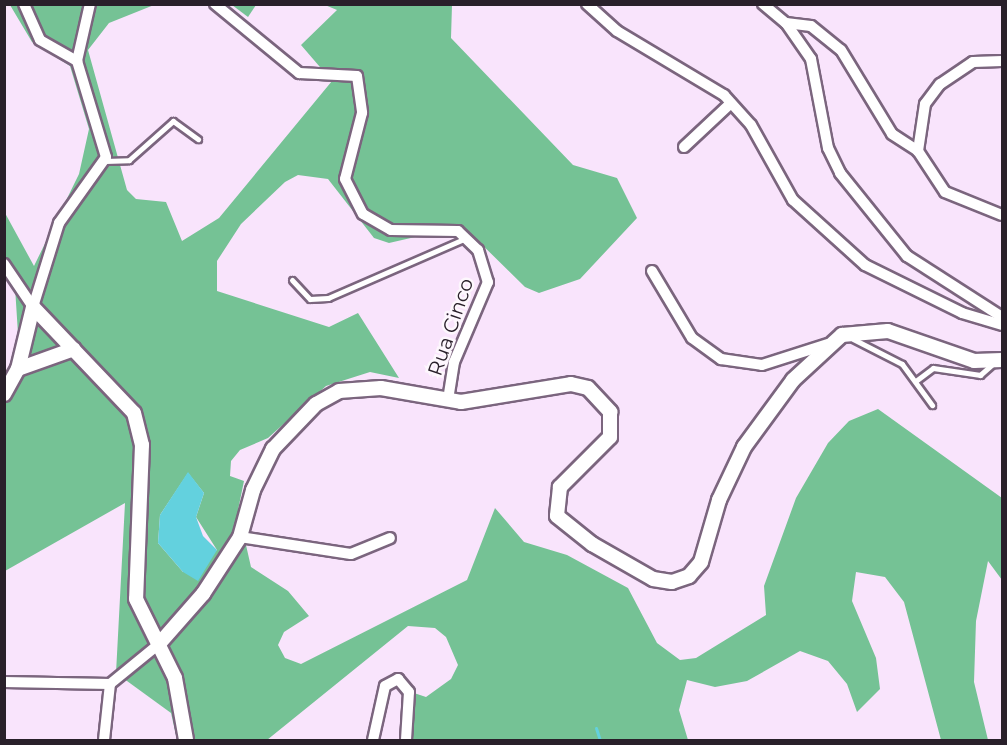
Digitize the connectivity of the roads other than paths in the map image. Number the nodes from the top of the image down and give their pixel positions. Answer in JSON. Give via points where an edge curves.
{"nodes":[{"id":1,"x":24,"y":4,"type":"edge"},
{"id":2,"x":90,"y":4,"type":"edge"},
{"id":3,"x":215,"y":4,"type":"edge"},
{"id":4,"x":587,"y":4,"type":"edge"},
{"id":5,"x":763,"y":4,"type":"edge"},
{"id":6,"x":786,"y":23,"type":"junction"},
{"id":7,"x":1002,"y":61,"type":"edge"},
{"id":8,"x":77,"y":62,"type":"junction"},
{"id":9,"x":731,"y":103,"type":"junction"},
{"id":10,"x":198,"y":140,"type":"dead end"},
{"id":11,"x":684,"y":147,"type":"dead end"},
{"id":12,"x":918,"y":151,"type":"junction"},
{"id":13,"x":105,"y":161,"type":"junction"},
{"id":14,"x":1002,"y":215,"type":"edge"},
{"id":15,"x":468,"y":237,"type":"junction"},
{"id":16,"x":4,"y":264,"type":"edge"},
{"id":17,"x":652,"y":271,"type":"dead end"},
{"id":18,"x":292,"y":280,"type":"dead end"},
{"id":19,"x":33,"y":307,"type":"junction"},
{"id":20,"x":1002,"y":317,"type":"edge"},
{"id":21,"x":1002,"y":325,"type":"edge"},
{"id":22,"x":845,"y":333,"type":"junction"},
{"id":23,"x":828,"y":344,"type":"junction"},
{"id":24,"x":74,"y":349,"type":"junction"},
{"id":25,"x":999,"y":361,"type":"edge"},
{"id":26,"x":18,"y":369,"type":"junction"},
{"id":27,"x":916,"y":380,"type":"junction"},
{"id":28,"x":4,"y":394,"type":"edge"},
{"id":29,"x":448,"y":401,"type":"junction"},
{"id":30,"x":932,"y":405,"type":"dead end"},
{"id":31,"x":240,"y":537,"type":"junction"},
{"id":32,"x":390,"y":538,"type":"dead end"},
{"id":33,"x":159,"y":644,"type":"junction"},
{"id":34,"x":4,"y":682,"type":"edge"},
{"id":35,"x":110,"y":684,"type":"junction"},
{"id":36,"x":104,"y":741,"type":"edge"},
{"id":37,"x":186,"y":741,"type":"edge"},
{"id":38,"x":373,"y":741,"type":"edge"},
{"id":39,"x":406,"y":741,"type":"edge"}],
"edges":[{"from":1,"to":8,"type":"street","via":[[40,40]]},
{"from":2,"to":8,"type":"street"},
{"from":3,"to":15,"type":"street","via":[[299,73],[357,76],[362,114],[345,173],[363,214],[391,230],[437,228]]},
{"from":4,"to":9,"type":"street","via":[[617,31],[703,79]]},
{"from":5,"to":6,"type":"street"},
{"from":6,"to":12,"type":"street","via":[[811,26],[841,50],[892,134]]},
{"from":6,"to":20,"type":"street","via":[[811,59],[828,148],[840,173],[907,256]]},
{"from":7,"to":12,"type":"street","via":[[960,67],[930,95],[921,117]]},
{"from":8,"to":13,"type":"street","via":[[106,147]]},
{"from":9,"to":11,"type":"street"},
{"from":9,"to":21,"type":"street","via":[[751,125],[793,200],[865,265],[962,313]]},
{"from":10,"to":13,"type":"lane","via":[[172,121],[129,160]]},
{"from":12,"to":14,"type":"street","via":[[945,192]]},
{"from":13,"to":19,"type":"street","via":[[76,192],[59,223]]},
{"from":15,"to":18,"type":"lane","via":[[328,298],[310,299]]},
{"from":15,"to":29,"type":"street","name":"Rua Cinco","via":[[485,265],[485,297],[457,353]]},
{"from":16,"to":19,"type":"street"},
{"from":17,"to":23,"type":"street","via":[[692,338],[721,358],[762,365]]},
{"from":19,"to":24,"type":"street"},
{"from":19,"to":26,"type":"street"},
{"from":22,"to":23,"type":"street"},
{"from":22,"to":25,"type":"street","via":[[895,333],[950,354]]},
{"from":22,"to":27,"type":"lane","via":[[882,351]]},
{"from":23,"to":29,"type":"street","via":[[744,447],[719,500],[701,561],[689,576],[672,582],[653,579],[592,544],[557,516],[560,487],[610,437],[609,412],[598,394],[571,384]]},
{"from":24,"to":26,"type":"street"},
{"from":24,"to":33,"type":"street","via":[[126,400],[138,424],[142,463],[134,579],[136,599]]},
{"from":25,"to":27,"type":"lane","via":[[980,375],[933,368]]},
{"from":26,"to":28,"type":"street"},
{"from":27,"to":30,"type":"lane"},
{"from":29,"to":31,"type":"street","via":[[358,386],[316,404],[273,449],[253,490]]},
{"from":31,"to":32,"type":"street","via":[[351,554]]},
{"from":31,"to":33,"type":"street","via":[[203,594]]},
{"from":33,"to":35,"type":"street"},
{"from":33,"to":37,"type":"street","via":[[175,678]]},
{"from":34,"to":35,"type":"street"},
{"from":35,"to":36,"type":"street"},
{"from":38,"to":39,"type":"street","via":[[385,686],[399,679],[409,692]]}]}
